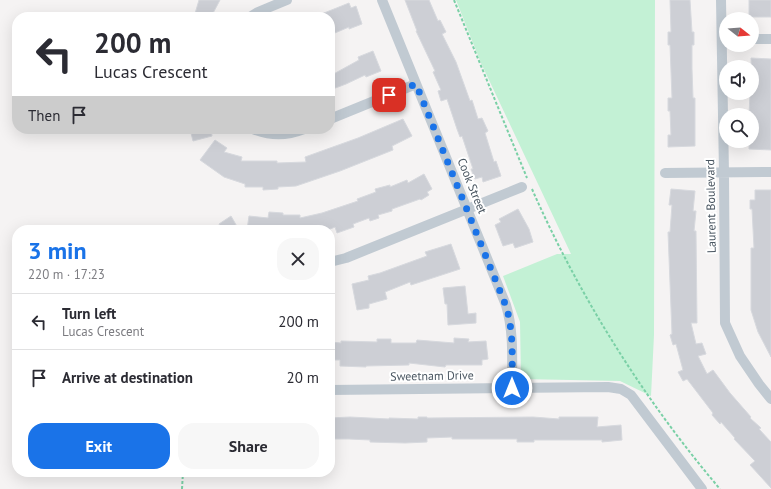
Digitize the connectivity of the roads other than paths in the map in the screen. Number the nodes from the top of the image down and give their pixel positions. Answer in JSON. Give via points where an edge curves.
{"nodes":[{"id":1,"x":287,"y":0,"type":"edge"},
{"id":2,"x":382,"y":0,"type":"edge"},
{"id":3,"x":721,"y":0,"type":"edge"},
{"id":4,"x":258,"y":12,"type":"edge"},
{"id":5,"x":722,"y":12,"type":"edge"},
{"id":6,"x":759,"y":39,"type":"edge"},
{"id":7,"x":771,"y":39,"type":"edge"},
{"id":8,"x":724,"y":52,"type":"edge"},
{"id":9,"x":416,"y":84,"type":"junction"},
{"id":10,"x":335,"y":117,"type":"edge"},
{"id":11,"x":265,"y":134,"type":"edge"},
{"id":12,"x":288,"y":134,"type":"edge"},
{"id":13,"x":771,"y":172,"type":"edge"},
{"id":14,"x":665,"y":173,"type":"dead end"},
{"id":15,"x":724,"y":173,"type":"junction"},
{"id":16,"x":522,"y":187,"type":"dead end"},
{"id":17,"x":466,"y":208,"type":"junction"},
{"id":18,"x":335,"y":261,"type":"edge"},
{"id":19,"x":512,"y":388,"type":"junction"},
{"id":20,"x":335,"y":390,"type":"edge"},
{"id":21,"x":771,"y":399,"type":"edge"},
{"id":22,"x":702,"y":489,"type":"edge"}],
"edges":[{"from":1,"to":4,"type":"street"},
{"from":2,"to":9,"type":"street","name":"Cook Street"},
{"from":3,"to":5,"type":"street","name":"Laurent Boulevard"},
{"from":6,"to":7,"type":"street"},
{"from":8,"to":15,"type":"street","name":"Laurent Boulevard"},
{"from":9,"to":10,"type":"street"},
{"from":9,"to":17,"type":"street","name":"Cook Street"},
{"from":11,"to":12,"type":"street"},
{"from":13,"to":15,"type":"street"},
{"from":14,"to":15,"type":"street"},
{"from":15,"to":21,"type":"street","name":"Laurent Boulevard","via":[[725,323],[740,356]]},
{"from":16,"to":17,"type":"street"},
{"from":17,"to":18,"type":"street"},
{"from":17,"to":19,"type":"street","name":"Cook Street","via":[[510,320]]},
{"from":19,"to":20,"type":"street","name":"Sweetnam Drive"},
{"from":19,"to":22,"type":"street","name":"Sweetnam Drive","via":[[621,389],[631,395]]}]}
